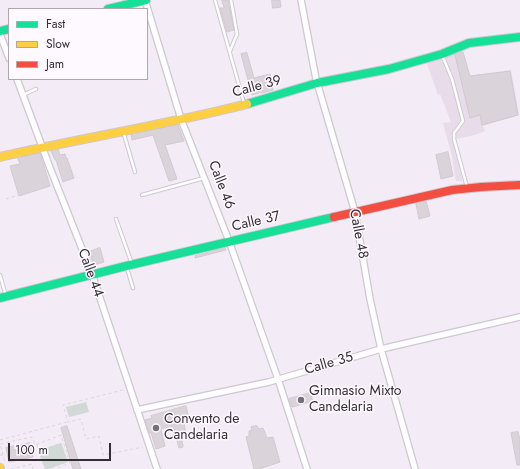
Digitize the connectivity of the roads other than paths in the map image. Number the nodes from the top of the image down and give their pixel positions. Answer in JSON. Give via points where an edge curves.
{"nodes":[{"id":1,"x":146,"y":0,"type":"edge"},
{"id":2,"x":215,"y":0,"type":"edge"},
{"id":3,"x":231,"y":0,"type":"edge"},
{"id":4,"x":301,"y":0,"type":"edge"},
{"id":5,"x":112,"y":8,"type":"edge"},
{"id":6,"x":0,"y":32,"type":"edge"},
{"id":7,"x":520,"y":37,"type":"edge"},
{"id":8,"x":230,"y":51,"type":"junction"},
{"id":9,"x":442,"y":54,"type":"junction"},
{"id":10,"x":8,"y":55,"type":"edge"},
{"id":11,"x":16,"y":80,"type":"edge"},
{"id":12,"x":317,"y":83,"type":"junction"},
{"id":13,"x":36,"y":89,"type":"dead end"},
{"id":14,"x":23,"y":96,"type":"junction"},
{"id":15,"x":245,"y":104,"type":"junction"},
{"id":16,"x":181,"y":119,"type":"junction"},
{"id":17,"x":123,"y":131,"type":"junction"},
{"id":18,"x":42,"y":147,"type":"junction"},
{"id":19,"x":0,"y":157,"type":"edge"},
{"id":20,"x":135,"y":172,"type":"dead end"},
{"id":21,"x":205,"y":178,"type":"junction"},
{"id":22,"x":520,"y":185,"type":"edge"},
{"id":23,"x":467,"y":187,"type":"junction"},
{"id":24,"x":142,"y":195,"type":"dead end"},
{"id":25,"x":354,"y":212,"type":"junction"},
{"id":26,"x":116,"y":219,"type":"dead end"},
{"id":27,"x":229,"y":241,"type":"junction"},
{"id":28,"x":129,"y":265,"type":"junction"},
{"id":29,"x":92,"y":274,"type":"junction"},
{"id":30,"x":0,"y":275,"type":"edge"},
{"id":31,"x":133,"y":288,"type":"dead end"},
{"id":32,"x":3,"y":297,"type":"edge"},
{"id":33,"x":520,"y":317,"type":"edge"},
{"id":34,"x":381,"y":349,"type":"junction"},
{"id":35,"x":278,"y":379,"type":"junction"},
{"id":36,"x":138,"y":410,"type":"junction"},
{"id":37,"x":157,"y":469,"type":"edge"},
{"id":38,"x":307,"y":469,"type":"edge"},
{"id":39,"x":415,"y":469,"type":"edge"}],
"edges":[{"from":1,"to":5,"type":"main road"},
{"from":1,"to":16,"type":"street","name":"Calle 46"},
{"from":2,"to":8,"type":"lane"},
{"from":3,"to":8,"type":"lane","via":[[237,34]]},
{"from":4,"to":12,"type":"street","name":"Calle 48"},
{"from":6,"to":10,"type":"street"},
{"from":7,"to":9,"type":"main road","name":"Calle 39","via":[[469,43]]},
{"from":8,"to":15,"type":"lane"},
{"from":9,"to":12,"type":"main road","name":"Calle 39","via":[[389,69]]},
{"from":9,"to":23,"type":"lane","via":[[452,79],[463,121],[454,133],[454,139]]},
{"from":11,"to":14,"type":"street","name":"Calle 44"},
{"from":12,"to":15,"type":"main road","name":"Calle 39"},
{"from":12,"to":25,"type":"street","name":"Calle 48"},
{"from":13,"to":14,"type":"lane"},
{"from":14,"to":18,"type":"street","name":"Calle 44"},
{"from":15,"to":16,"type":"main road","name":"Calle 39"},
{"from":16,"to":17,"type":"main road","name":"Calle 39"},
{"from":16,"to":21,"type":"street","name":"Calle 46"},
{"from":17,"to":18,"type":"main road","name":"Calle 39"},
{"from":17,"to":20,"type":"lane"},
{"from":18,"to":19,"type":"main road","name":"Calle 39"},
{"from":18,"to":29,"type":"street","name":"Calle 44"},
{"from":21,"to":24,"type":"lane"},
{"from":21,"to":27,"type":"street","name":"Calle 46"},
{"from":22,"to":23,"type":"main road","name":"Calle 37"},
{"from":23,"to":25,"type":"main road","name":"Calle 37"},
{"from":25,"to":27,"type":"main road","name":"Calle 37"},
{"from":25,"to":34,"type":"street","name":"Calle 48"},
{"from":26,"to":28,"type":"lane"},
{"from":27,"to":28,"type":"main road","name":"Calle 37"},
{"from":27,"to":35,"type":"street","name":"Calle 46"},
{"from":28,"to":29,"type":"main road","name":"Calle 37"},
{"from":28,"to":31,"type":"lane"},
{"from":29,"to":32,"type":"main road","name":"Calle 37"},
{"from":29,"to":36,"type":"street","name":"Calle 44"},
{"from":30,"to":32,"type":"lane"},
{"from":33,"to":34,"type":"street","name":"Calle 35"},
{"from":34,"to":35,"type":"street","name":"Calle 35"},
{"from":34,"to":39,"type":"street","name":"Calle 48"},
{"from":35,"to":36,"type":"street","name":"Calle 35"},
{"from":35,"to":38,"type":"street","name":"Calle 46"},
{"from":36,"to":37,"type":"street","name":"Calle 44"}]}
